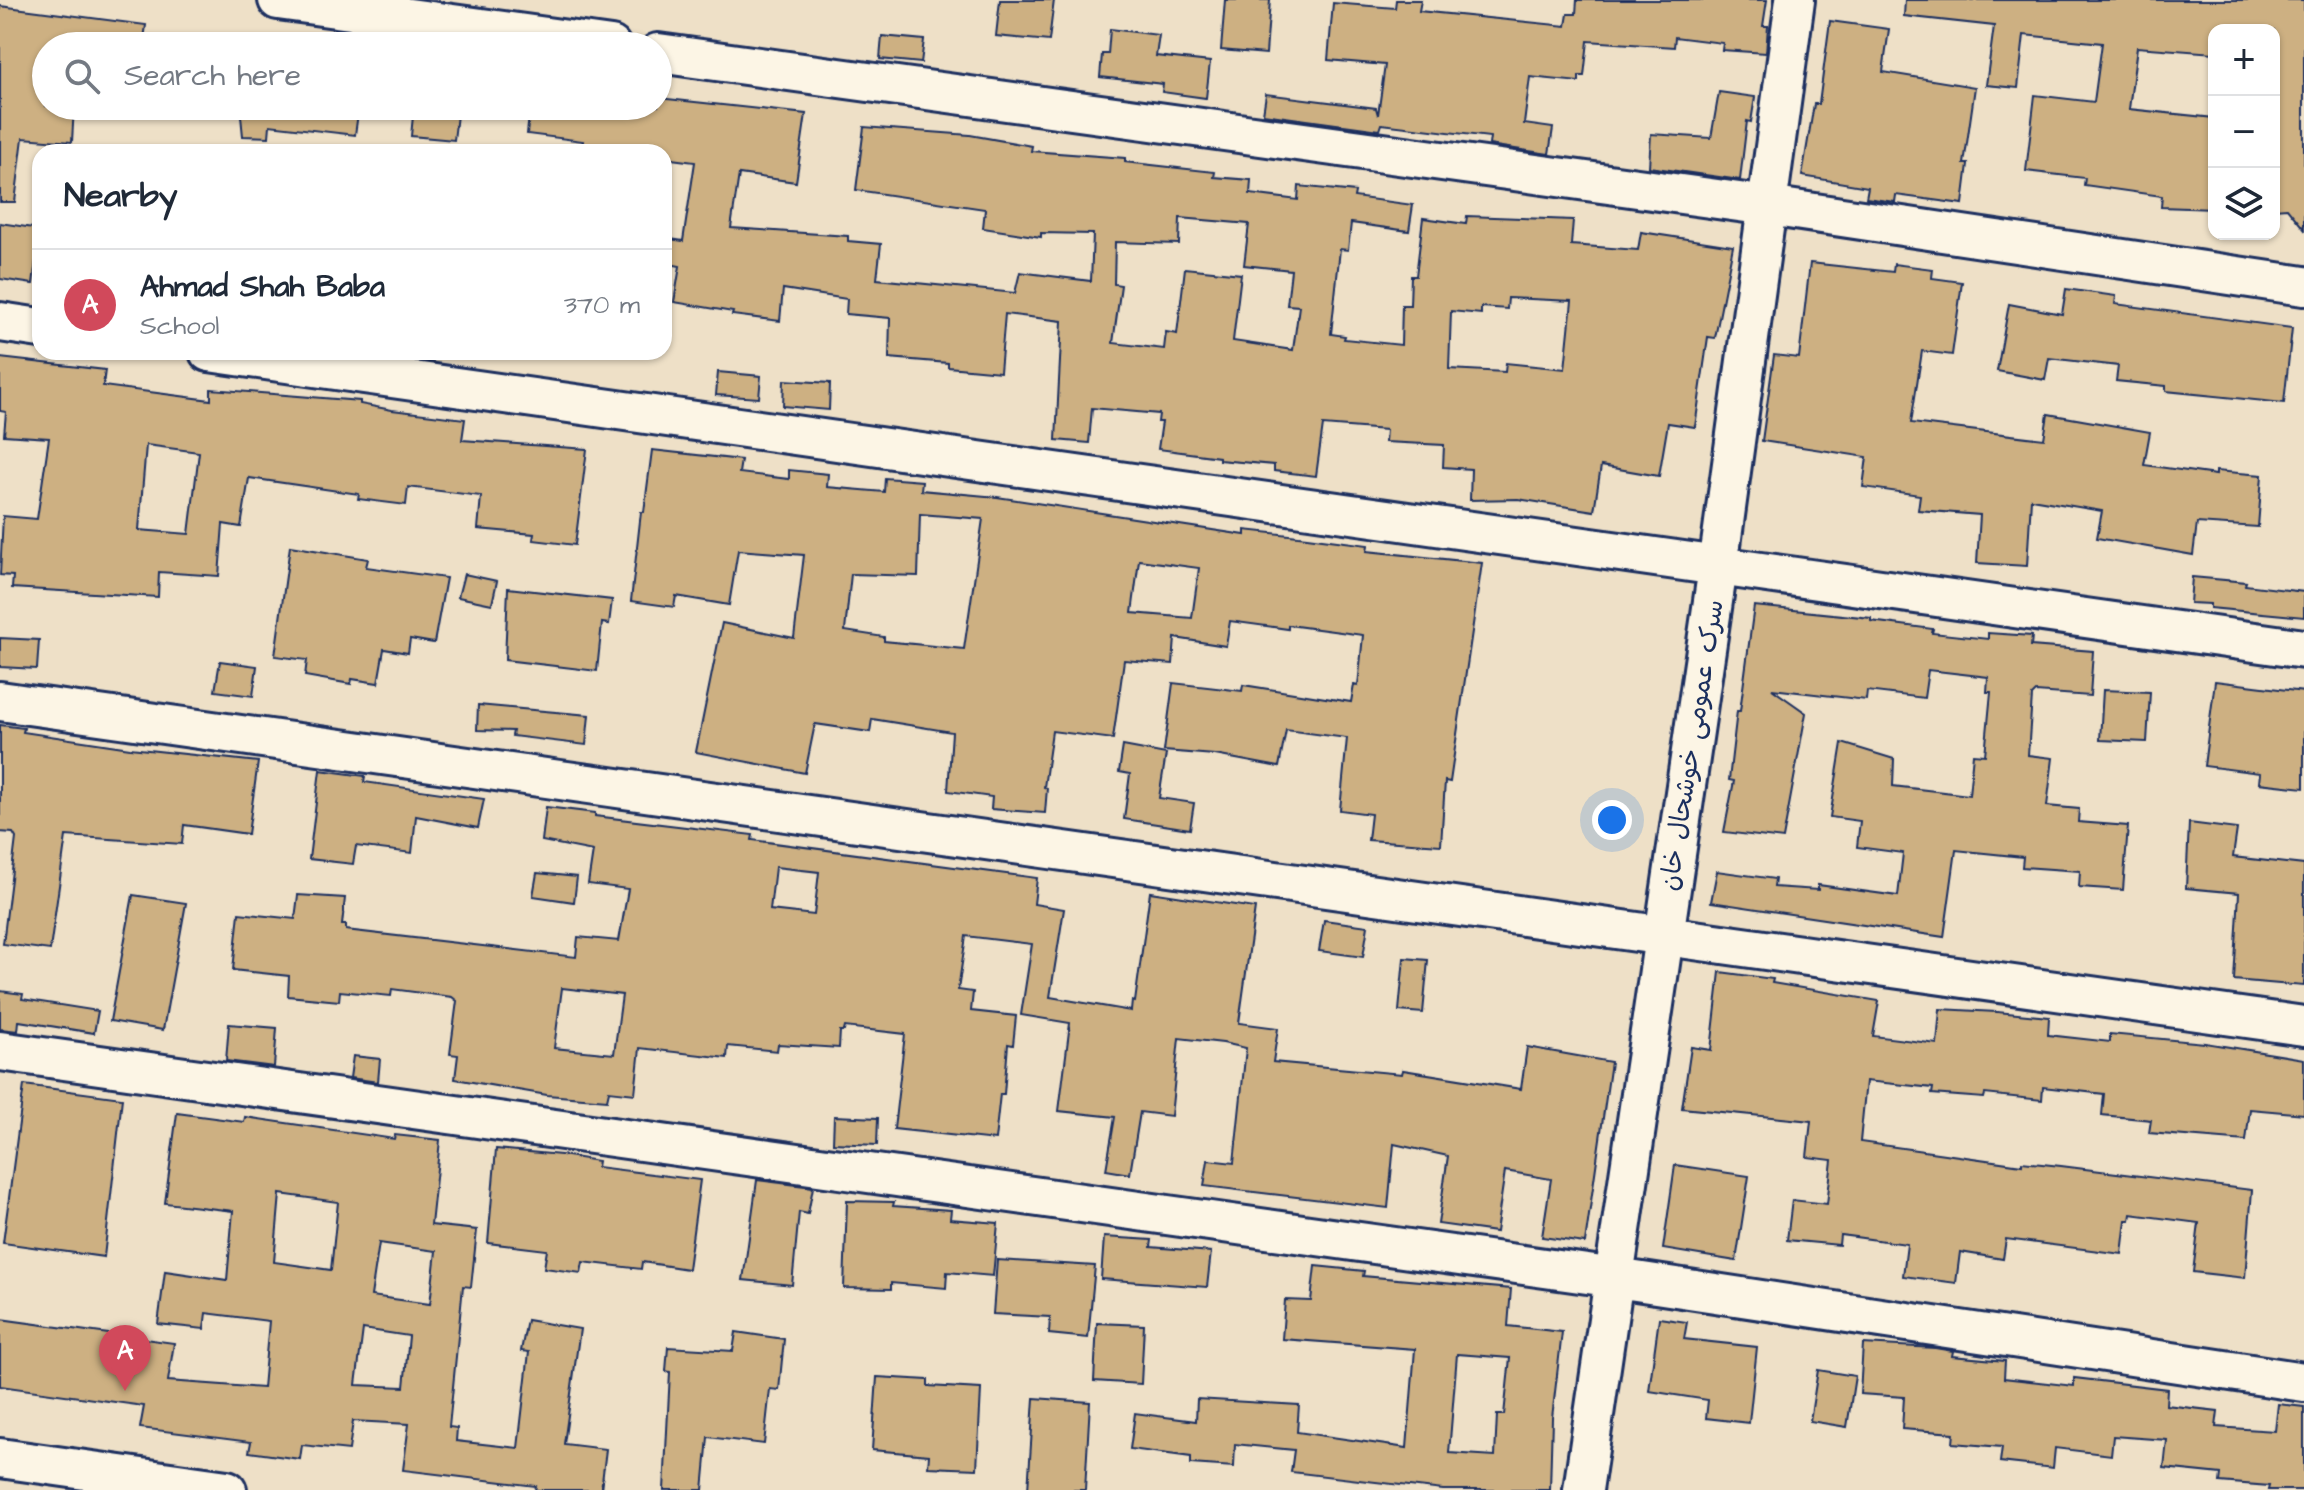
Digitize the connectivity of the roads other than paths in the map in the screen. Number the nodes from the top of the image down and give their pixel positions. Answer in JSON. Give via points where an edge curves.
{"nodes":[{"id":1,"x":278,"y":0,"type":"edge"},
{"id":2,"x":1795,"y":0,"type":"edge"},
{"id":3,"x":510,"y":32,"type":"edge"},
{"id":4,"x":672,"y":55,"type":"edge"},
{"id":5,"x":1768,"y":206,"type":"junction"},
{"id":6,"x":2304,"y":286,"type":"edge"},
{"id":7,"x":0,"y":322,"type":"edge"},
{"id":8,"x":32,"y":327,"type":"edge"},
{"id":9,"x":265,"y":360,"type":"edge"},
{"id":10,"x":1718,"y":567,"type":"junction"},
{"id":11,"x":2304,"y":649,"type":"edge"},
{"id":12,"x":0,"y":701,"type":"edge"},
{"id":13,"x":1662,"y":933,"type":"junction"},
{"id":14,"x":2304,"y":1026,"type":"edge"},
{"id":15,"x":0,"y":1051,"type":"edge"},
{"id":16,"x":1616,"y":1278,"type":"junction"},
{"id":17,"x":2304,"y":1382,"type":"edge"},
{"id":18,"x":0,"y":1458,"type":"edge"},
{"id":19,"x":227,"y":1490,"type":"edge"},
{"id":20,"x":1583,"y":1490,"type":"edge"}],
"edges":[{"from":1,"to":3,"type":"street"},
{"from":2,"to":5,"type":"street","name":"سرک عمومی خوشحال خان"},
{"from":4,"to":5,"type":"street"},
{"from":5,"to":6,"type":"street"},
{"from":5,"to":10,"type":"street","name":"سرک عمومی خوشحال خان"},
{"from":7,"to":8,"type":"street"},
{"from":9,"to":10,"type":"street"},
{"from":10,"to":11,"type":"street"},
{"from":10,"to":13,"type":"street","name":"سرک عمومی خوشحال خان"},
{"from":12,"to":13,"type":"street"},
{"from":13,"to":14,"type":"street"},
{"from":13,"to":16,"type":"street","name":"سرک عمومی خوشحال خان"},
{"from":15,"to":16,"type":"street"},
{"from":16,"to":17,"type":"street"},
{"from":16,"to":20,"type":"street","name":"سرک عمومی خوشحال خان"},
{"from":18,"to":19,"type":"street"}]}
